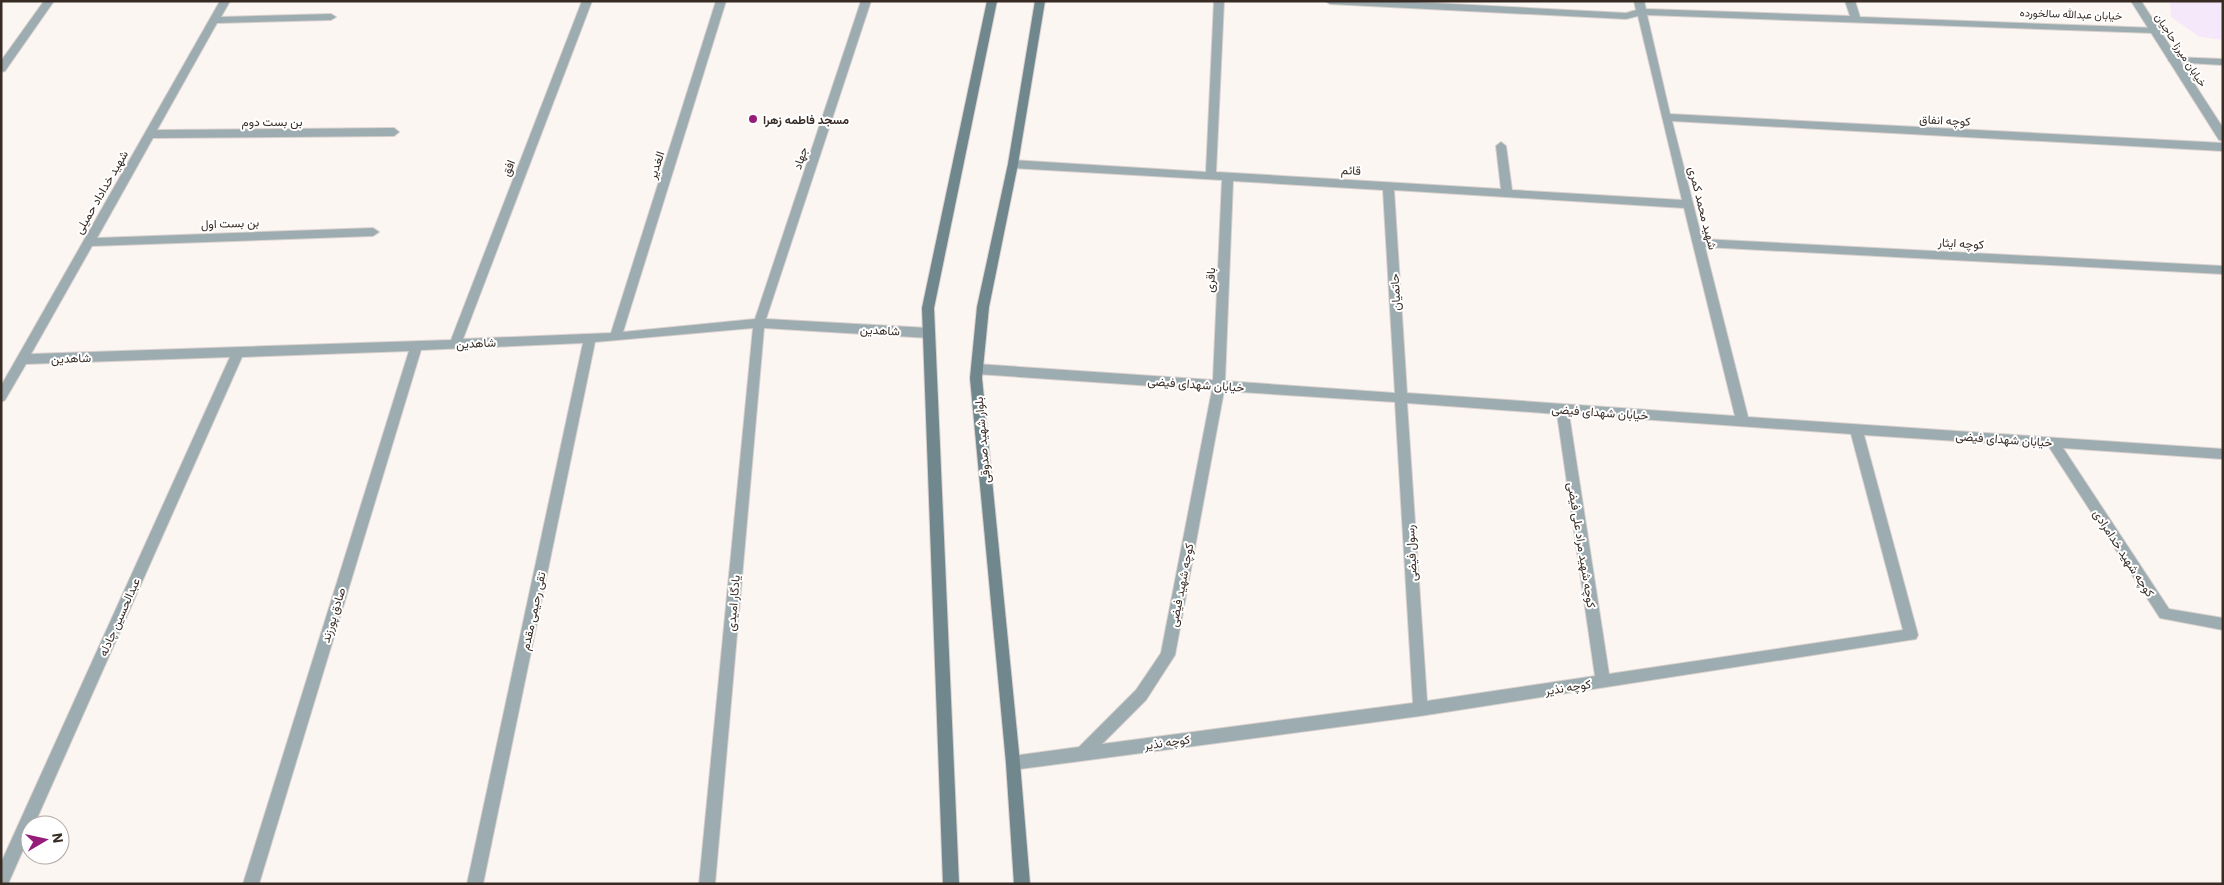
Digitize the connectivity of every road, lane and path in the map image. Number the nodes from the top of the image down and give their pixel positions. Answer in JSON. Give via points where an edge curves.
{"nodes":[{"id":1,"x":49,"y":1,"type":"edge"},
{"id":2,"x":225,"y":1,"type":"edge"},
{"id":3,"x":587,"y":1,"type":"edge"},
{"id":4,"x":721,"y":1,"type":"edge"},
{"id":5,"x":866,"y":1,"type":"edge"},
{"id":6,"x":992,"y":1,"type":"edge"},
{"id":7,"x":1040,"y":1,"type":"edge"},
{"id":8,"x":1219,"y":1,"type":"edge"},
{"id":9,"x":1330,"y":1,"type":"edge"},
{"id":10,"x":1850,"y":1,"type":"edge"},
{"id":11,"x":2136,"y":1,"type":"edge"},
{"id":12,"x":1486,"y":5,"type":"edge"},
{"id":13,"x":1641,"y":6,"type":"edge"},
{"id":14,"x":331,"y":17,"type":"dead end"},
{"id":15,"x":1856,"y":18,"type":"junction"},
{"id":16,"x":214,"y":20,"type":"junction"},
{"id":17,"x":2153,"y":30,"type":"junction"},
{"id":18,"x":2173,"y":60,"type":"junction"},
{"id":19,"x":2223,"y":62,"type":"edge"},
{"id":20,"x":1,"y":69,"type":"edge"},
{"id":21,"x":1666,"y":117,"type":"junction"},
{"id":22,"x":394,"y":132,"type":"dead end"},
{"id":23,"x":150,"y":134,"type":"junction"},
{"id":24,"x":2223,"y":137,"type":"edge"},
{"id":25,"x":1501,"y":146,"type":"dead end"},
{"id":26,"x":2223,"y":148,"type":"edge"},
{"id":27,"x":1013,"y":164,"type":"junction"},
{"id":28,"x":1211,"y":175,"type":"junction"},
{"id":29,"x":1228,"y":176,"type":"junction"},
{"id":30,"x":1388,"y":186,"type":"junction"},
{"id":31,"x":1507,"y":193,"type":"junction"},
{"id":32,"x":1688,"y":204,"type":"junction"},
{"id":33,"x":373,"y":232,"type":"dead end"},
{"id":34,"x":88,"y":242,"type":"junction"},
{"id":35,"x":1698,"y":243,"type":"junction"},
{"id":36,"x":2223,"y":270,"type":"edge"},
{"id":37,"x":759,"y":323,"type":"junction"},
{"id":38,"x":929,"y":333,"type":"junction"},
{"id":39,"x":615,"y":337,"type":"junction"},
{"id":40,"x":590,"y":338,"type":"junction"},
{"id":41,"x":454,"y":344,"type":"junction"},
{"id":42,"x":416,"y":346,"type":"junction"},
{"id":43,"x":238,"y":353,"type":"junction"},
{"id":44,"x":23,"y":359,"type":"junction"},
{"id":45,"x":977,"y":369,"type":"junction"},
{"id":46,"x":1219,"y":386,"type":"junction"},
{"id":47,"x":1,"y":397,"type":"edge"},
{"id":48,"x":1401,"y":398,"type":"junction"},
{"id":49,"x":1562,"y":409,"type":"junction"},
{"id":50,"x":1742,"y":421,"type":"junction"},
{"id":51,"x":1856,"y":429,"type":"junction"},
{"id":52,"x":2052,"y":442,"type":"junction"},
{"id":53,"x":2223,"y":454,"type":"edge"},
{"id":54,"x":2223,"y":624,"type":"edge"},
{"id":55,"x":1603,"y":681,"type":"junction"},
{"id":56,"x":1420,"y":709,"type":"junction"},
{"id":57,"x":1083,"y":753,"type":"junction"},
{"id":58,"x":1013,"y":763,"type":"junction"},
{"id":59,"x":1,"y":881,"type":"edge"},
{"id":60,"x":251,"y":884,"type":"edge"},
{"id":61,"x":475,"y":884,"type":"edge"},
{"id":62,"x":707,"y":884,"type":"edge"},
{"id":63,"x":951,"y":884,"type":"edge"},
{"id":64,"x":1022,"y":884,"type":"edge"}],
"edges":[{"from":1,"to":20,"type":"street"},
{"from":2,"to":16,"type":"street","name":"شهید خداداد حمیلی"},
{"from":3,"to":41,"type":"street","name":"افق"},
{"from":4,"to":39,"type":"street","name":"الغدیر"},
{"from":5,"to":37,"type":"street","name":"جهاد"},
{"from":6,"to":38,"type":"main road","via":[[928,308]]},
{"from":7,"to":27,"type":"main road","name":"بلوار شهید صدوقی"},
{"from":8,"to":28,"type":"street"},
{"from":9,"to":12,"type":"street","name":"خیابان عبدالله سالخورده"},
{"from":10,"to":15,"type":"street"},
{"from":11,"to":17,"type":"street","name":"خیابان میرزا حاجیان"},
{"from":12,"to":13,"type":"street","name":"خیابان عبدالله سالخورده","via":[[1626,16]]},
{"from":13,"to":15,"type":"street","name":"خیابان عبدالله سالخورده"},
{"from":13,"to":21,"type":"street","name":"شهید محمد کمری"},
{"from":14,"to":16,"type":"street"},
{"from":15,"to":17,"type":"street","name":"خیابان عبدالله سالخورده"},
{"from":16,"to":23,"type":"street","name":"شهید خداداد حمیلی"},
{"from":17,"to":18,"type":"street","name":"خیابان میرزا حاجیان"},
{"from":18,"to":19,"type":"street"},
{"from":18,"to":24,"type":"street","name":"خیابان میرزا حاجیان"},
{"from":21,"to":26,"type":"street","name":"کوچه انفاق"},
{"from":21,"to":32,"type":"street","name":"شهید محمد کمری"},
{"from":22,"to":23,"type":"street","name":"بن بست دوم"},
{"from":23,"to":34,"type":"street","name":"شهید خداداد حمیلی"},
{"from":25,"to":31,"type":"street"},
{"from":27,"to":28,"type":"street","name":"قائم"},
{"from":27,"to":45,"type":"main road","name":"بلوار شهید صدوقی","via":[[983,307]]},
{"from":28,"to":29,"type":"street","name":"قائم"},
{"from":29,"to":30,"type":"street","name":"قائم"},
{"from":29,"to":46,"type":"street","name":"باقری"},
{"from":30,"to":31,"type":"street","name":"قائم"},
{"from":30,"to":48,"type":"street","name":"حاتمیان"},
{"from":31,"to":32,"type":"street","name":"قائم"},
{"from":32,"to":35,"type":"street","name":"شهید محمد کمری"},
{"from":33,"to":34,"type":"street","name":"بن بست اول"},
{"from":34,"to":44,"type":"street","name":"شهید خداداد حمیلی"},
{"from":35,"to":36,"type":"street","name":"کوچه ایثار"},
{"from":35,"to":50,"type":"street","name":"شهید محمد کمری"},
{"from":37,"to":38,"type":"street","name":"شاهدین"},
{"from":37,"to":39,"type":"street","name":"شاهدین"},
{"from":37,"to":62,"type":"street","name":"یادگار امیدی"},
{"from":38,"to":63,"type":"main road"},
{"from":39,"to":40,"type":"street","name":"شاهدین"},
{"from":40,"to":41,"type":"street","name":"شاهدین"},
{"from":40,"to":61,"type":"street","name":"تقی رحیمی مقدم"},
{"from":41,"to":42,"type":"street","name":"شاهدین"},
{"from":42,"to":43,"type":"street","name":"شاهدین"},
{"from":42,"to":60,"type":"street","name":"صادق پورزند"},
{"from":43,"to":44,"type":"street","name":"شاهدین"},
{"from":43,"to":59,"type":"street","name":"عبدالحسین چادله"},
{"from":44,"to":47,"type":"street","name":"شهید خداداد حمیلی"},
{"from":45,"to":46,"type":"street","name":"خیابان شهدای فیضی"},
{"from":45,"to":58,"type":"main road","name":"بلوار شهید صدوقی"},
{"from":46,"to":48,"type":"street","name":"خیابان شهدای فیضی"},
{"from":46,"to":57,"type":"street","name":"کوچه شهید فیضی","via":[[1168,655],[1142,694]]},
{"from":48,"to":49,"type":"street","name":"خیابان شهدای فیضی"},
{"from":48,"to":56,"type":"street","name":"رسول فیضی"},
{"from":49,"to":50,"type":"street","name":"خیابان شهدای فیضی"},
{"from":49,"to":55,"type":"street","name":"کوچه شهید مراد علی فیضی"},
{"from":50,"to":51,"type":"street","name":"خیابان شهدای فیضی"},
{"from":51,"to":52,"type":"street","name":"خیابان شهدای فیضی"},
{"from":51,"to":55,"type":"street","name":"کوچه نذیر","via":[[1911,635]]},
{"from":52,"to":53,"type":"street","name":"خیابان شهدای فیضی"},
{"from":52,"to":54,"type":"street","name":"کوچه شهید خدامرادی","via":[[2165,614]]},
{"from":55,"to":56,"type":"street","name":"کوچه نذیر"},
{"from":56,"to":57,"type":"street","name":"کوچه نذیر"},
{"from":57,"to":58,"type":"street","name":"کوچه نذیر"},
{"from":58,"to":64,"type":"main road","name":"بلوار شهید صدوقی"}]}
